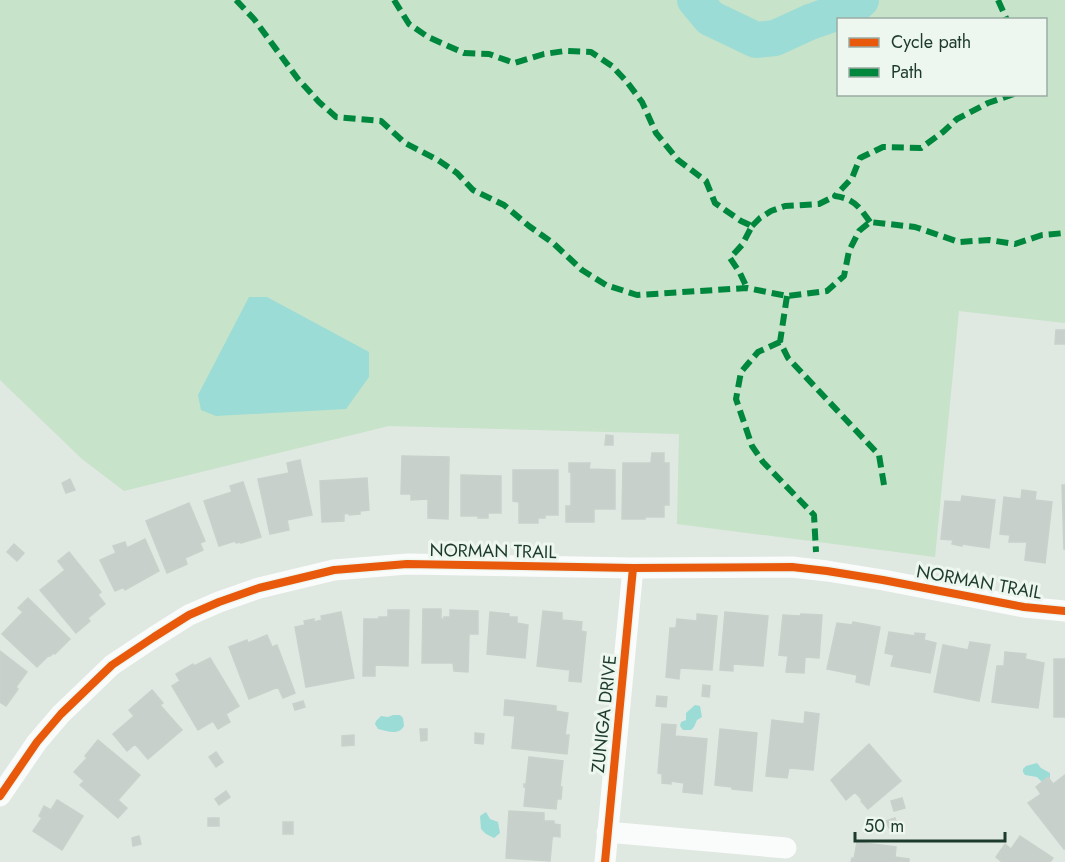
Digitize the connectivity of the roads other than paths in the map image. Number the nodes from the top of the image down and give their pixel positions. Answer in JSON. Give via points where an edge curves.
{"nodes":[{"id":1,"x":633,"y":568,"type":"junction"},
{"id":2,"x":1065,"y":611,"type":"edge"},
{"id":3,"x":0,"y":796,"type":"edge"},
{"id":4,"x":607,"y":832,"type":"junction"},
{"id":5,"x":786,"y":848,"type":"dead end"},
{"id":6,"x":605,"y":862,"type":"edge"}],
"edges":[{"from":1,"to":2,"type":"street","name":"NORMAN TRAIL","via":[[792,567],[884,580],[1024,608]]},
{"from":1,"to":3,"type":"street","name":"NORMAN TRAIL","via":[[407,564],[367,567],[311,575],[219,602],[189,615],[112,665],[37,742]]},
{"from":1,"to":4,"type":"street","name":"ZUNIGA DRIVE"},
{"from":4,"to":5,"type":"street"},
{"from":4,"to":6,"type":"street","name":"ZUNIGA DRIVE"}]}
